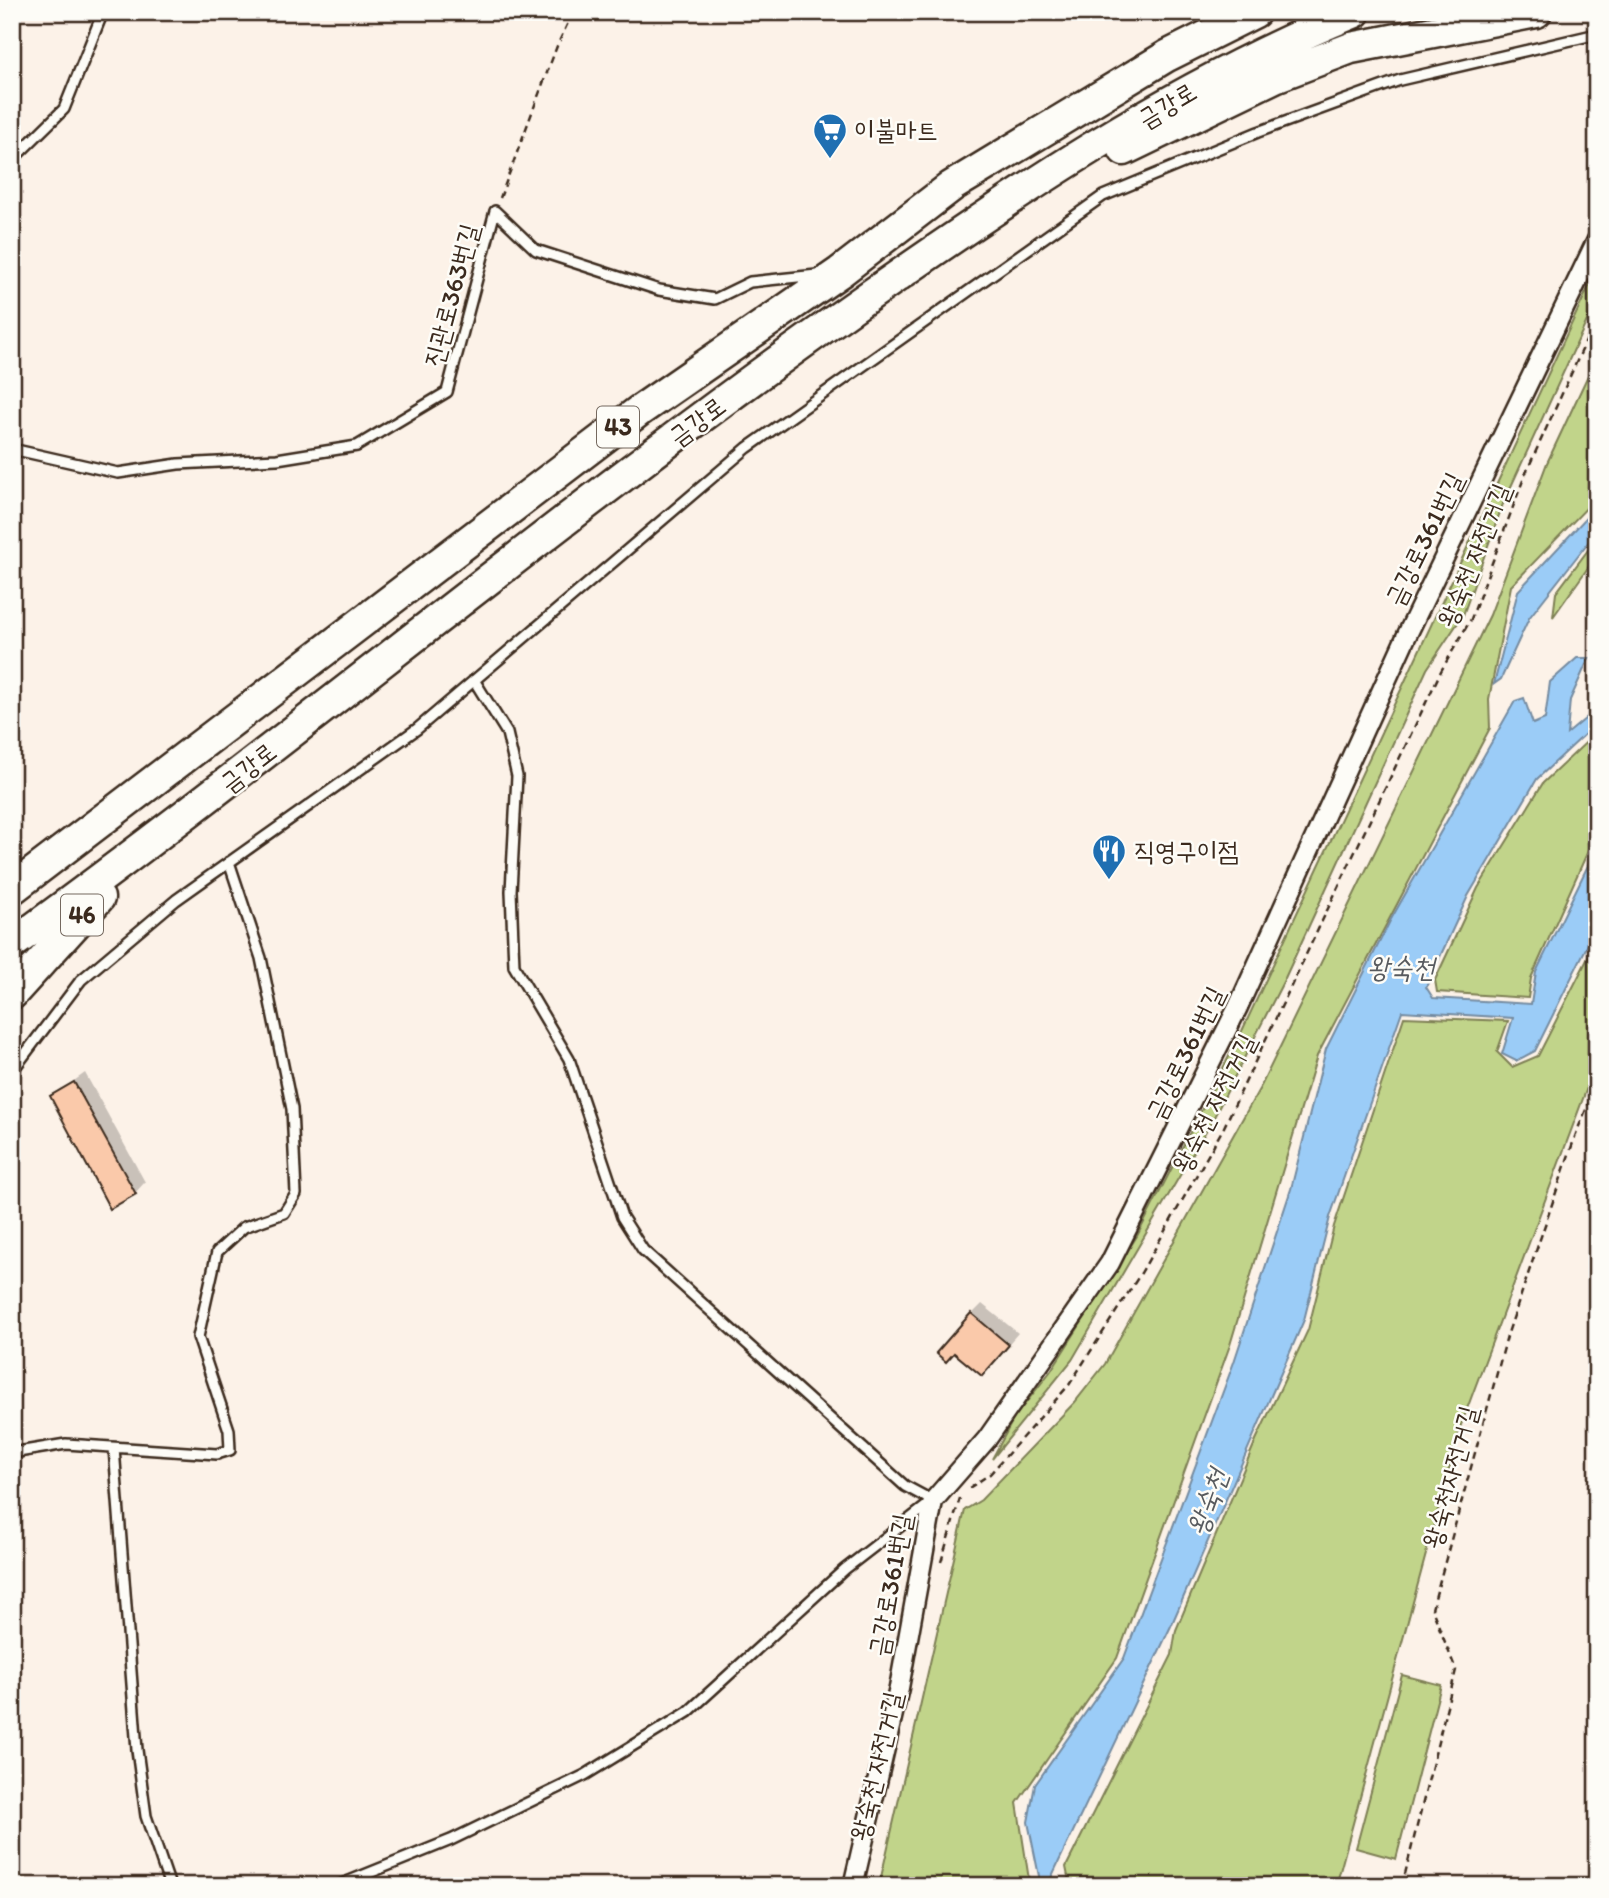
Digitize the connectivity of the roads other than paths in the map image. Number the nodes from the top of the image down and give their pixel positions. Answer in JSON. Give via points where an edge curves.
{"nodes":[{"id":1,"x":103,"y":12,"type":"edge"},
{"id":2,"x":1220,"y":12,"type":"edge"},
{"id":3,"x":1255,"y":12,"type":"edge"},
{"id":4,"x":1355,"y":12,"type":"edge"},
{"id":5,"x":1536,"y":12,"type":"edge"},
{"id":6,"x":1597,"y":34,"type":"edge"},
{"id":7,"x":1065,"y":116,"type":"junction"},
{"id":8,"x":12,"y":160,"type":"edge"},
{"id":9,"x":969,"y":226,"type":"junction"},
{"id":10,"x":1597,"y":240,"type":"edge"},
{"id":11,"x":840,"y":272,"type":"junction"},
{"id":12,"x":12,"y":449,"type":"edge"},
{"id":13,"x":474,"y":680,"type":"junction"},
{"id":14,"x":155,"y":840,"type":"junction"},
{"id":15,"x":229,"y":862,"type":"junction"},
{"id":16,"x":12,"y":889,"type":"edge"},
{"id":17,"x":12,"y":943,"type":"edge"},
{"id":18,"x":12,"y":994,"type":"edge"},
{"id":19,"x":12,"y":1076,"type":"edge"},
{"id":20,"x":114,"y":1448,"type":"junction"},
{"id":21,"x":12,"y":1453,"type":"edge"},
{"id":22,"x":933,"y":1501,"type":"junction"},
{"id":23,"x":170,"y":1886,"type":"edge"},
{"id":24,"x":337,"y":1886,"type":"edge"},
{"id":25,"x":853,"y":1886,"type":"edge"}],
"edges":[{"from":1,"to":8,"type":"lane","via":[[64,110]]},
{"from":2,"to":7,"type":"highway"},
{"from":3,"to":7,"type":"highway","name":"금강로","number":"43","via":[[1167,56]]},
{"from":4,"to":9,"type":"highway","name":"금강로","number":"43","via":[[1206,81]]},
{"from":5,"to":9,"type":"highway","via":[[1351,48],[1275,77]]},
{"from":6,"to":13,"type":"lane","via":[[1400,80],[1103,196],[747,448]]},
{"from":7,"to":11,"type":"highway","name":"금강로","number":"43","via":[[952,186]]},
{"from":9,"to":14,"type":"highway","name":"금강로","number":"43","via":[[574,513]]},
{"from":10,"to":22,"type":"street","name":"금강로361번길","via":[[1406,637],[1238,1007],[1110,1263],[987,1439]]},
{"from":11,"to":12,"type":"lane","name":"진관로363번길","via":[[750,282],[715,299],[659,290],[536,250],[495,211],[447,392],[357,446],[277,459],[178,464],[118,473]]},
{"from":11,"to":16,"type":"highway","name":"금강로","number":"43","via":[[639,411]]},
{"from":13,"to":15,"type":"lane","via":[[417,729]]},
{"from":13,"to":22,"type":"lane","via":[[507,733],[517,776],[510,936],[514,966],[569,1059],[622,1217],[643,1250],[687,1291],[905,1486]]},
{"from":14,"to":17,"type":"highway","name":"금강로","number":"43"},
{"from":14,"to":18,"type":"highway","number":"46"},
{"from":15,"to":19,"type":"lane","via":[[81,980]]},
{"from":15,"to":20,"type":"lane","via":[[261,958],[292,1109],[296,1194],[284,1213],[244,1227],[217,1252],[198,1336],[229,1430],[230,1450],[217,1454]]},
{"from":20,"to":21,"type":"lane","via":[[66,1444]]},
{"from":20,"to":23,"type":"lane","via":[[137,1750],[146,1816]]},
{"from":22,"to":24,"type":"lane","via":[[845,1569],[688,1712],[585,1775],[451,1840]]},
{"from":22,"to":25,"type":"street","name":"금강로361번길","via":[[899,1688]]}]}
